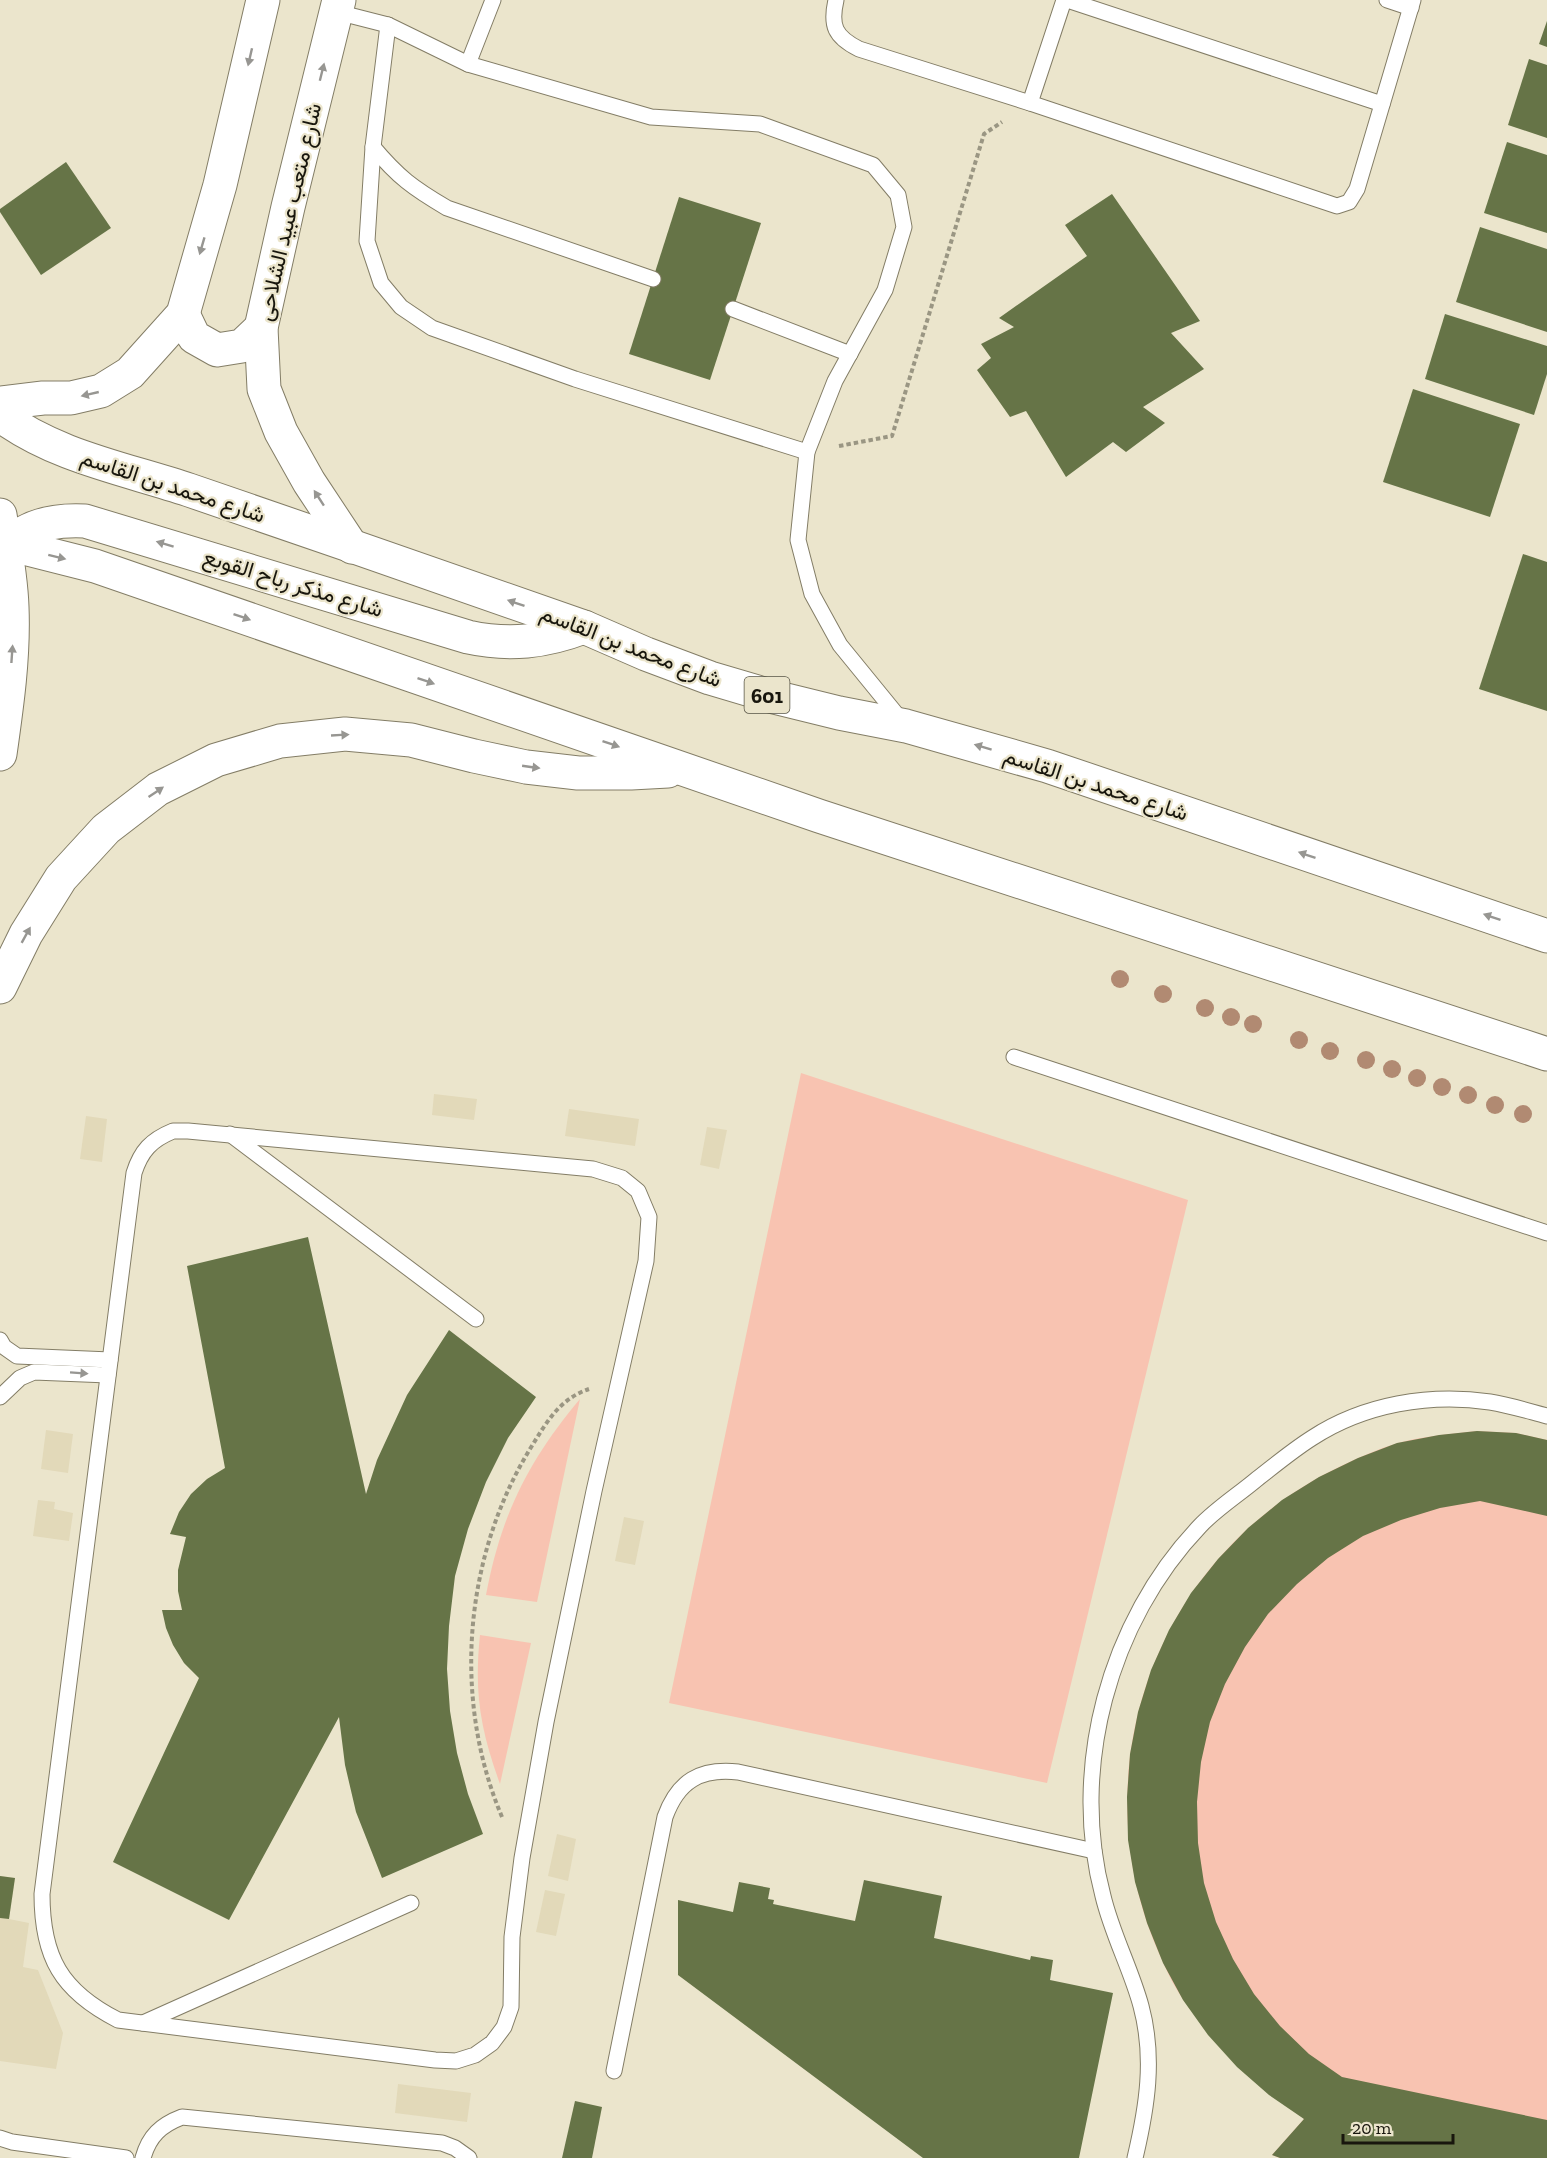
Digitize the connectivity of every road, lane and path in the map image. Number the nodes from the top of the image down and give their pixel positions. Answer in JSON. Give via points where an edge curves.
{"nodes":[{"id":1,"x":263,"y":0,"type":"edge"},
{"id":2,"x":493,"y":0,"type":"edge"},
{"id":3,"x":836,"y":0,"type":"edge"},
{"id":4,"x":1066,"y":0,"type":"edge"},
{"id":5,"x":1387,"y":0,"type":"edge"},
{"id":6,"x":1412,"y":4,"type":"edge"},
{"id":7,"x":338,"y":6,"type":"edge"},
{"id":8,"x":388,"y":25,"type":"junction"},
{"id":9,"x":468,"y":64,"type":"junction"},
{"id":10,"x":1030,"y":103,"type":"junction"},
{"id":11,"x":1382,"y":104,"type":"junction"},
{"id":12,"x":373,"y":147,"type":"junction"},
{"id":13,"x":653,"y":279,"type":"dead end"},
{"id":14,"x":733,"y":309,"type":"dead end"},
{"id":15,"x":183,"y":314,"type":"junction"},
{"id":16,"x":261,"y":328,"type":"junction"},
{"id":17,"x":850,"y":354,"type":"junction"},
{"id":18,"x":0,"y":403,"type":"edge"},
{"id":19,"x":0,"y":415,"type":"edge"},
{"id":20,"x":807,"y":452,"type":"junction"},
{"id":21,"x":1,"y":537,"type":"edge"},
{"id":22,"x":352,"y":547,"type":"junction"},
{"id":23,"x":584,"y":627,"type":"junction"},
{"id":24,"x":906,"y":726,"type":"junction"},
{"id":25,"x":0,"y":754,"type":"edge"},
{"id":26,"x":684,"y":769,"type":"junction"},
{"id":27,"x":1547,"y":936,"type":"edge"},
{"id":28,"x":0,"y":987,"type":"edge"},
{"id":29,"x":1547,"y":1054,"type":"edge"},
{"id":30,"x":1014,"y":1057,"type":"dead end"},
{"id":31,"x":230,"y":1134,"type":"junction"},
{"id":32,"x":1547,"y":1233,"type":"edge"},
{"id":33,"x":476,"y":1319,"type":"dead end"},
{"id":34,"x":0,"y":1340,"type":"edge"},
{"id":35,"x":25,"y":1357,"type":"junction"},
{"id":36,"x":109,"y":1367,"type":"junction"},
{"id":37,"x":26,"y":1374,"type":"junction"},
{"id":38,"x":617,"y":1391,"type":"junction"},
{"id":39,"x":0,"y":1397,"type":"edge"},
{"id":40,"x":1547,"y":1416,"type":"edge"},
{"id":41,"x":1094,"y":1851,"type":"junction"},
{"id":42,"x":522,"y":1858,"type":"junction"},
{"id":43,"x":411,"y":1903,"type":"dead end"},
{"id":44,"x":143,"y":2023,"type":"junction"},
{"id":45,"x":614,"y":2071,"type":"dead end"},
{"id":46,"x":0,"y":2138,"type":"edge"},
{"id":47,"x":126,"y":2158,"type":"edge"},
{"id":48,"x":143,"y":2158,"type":"edge"},
{"id":49,"x":469,"y":2158,"type":"edge"},
{"id":50,"x":1135,"y":2158,"type":"edge"}],
"edges":[{"from":1,"to":15,"type":"main road","one_way":true,"via":[[220,185]]},
{"from":2,"to":9,"type":"lane"},
{"from":3,"to":10,"type":"lane","via":[[835,30],[859,50]]},
{"from":4,"to":10,"type":"lane"},
{"from":4,"to":11,"type":"lane"},
{"from":5,"to":6,"type":"lane"},
{"from":6,"to":11,"type":"lane"},
{"from":7,"to":8,"type":"lane"},
{"from":16,"to":7,"type":"main road","name":"شارع متعب عبيد الشلاحى","one_way":true},
{"from":8,"to":9,"type":"lane"},
{"from":8,"to":12,"type":"lane"},
{"from":9,"to":17,"type":"lane","via":[[651,117],[760,124],[873,165],[898,195],[904,227],[885,290]]},
{"from":10,"to":11,"type":"lane","via":[[1337,206],[1349,202],[1358,189]]},
{"from":10,"to":20,"type":"path","via":[[984,134],[892,436]]},
{"from":12,"to":13,"type":"lane","via":[[393,172],[447,208]]},
{"from":12,"to":20,"type":"lane","via":[[367,241],[381,283],[400,308],[432,328],[574,379]]},
{"from":14,"to":17,"type":"lane"},
{"from":15,"to":16,"type":"main road","via":[[194,337],[217,350],[242,346]]},
{"from":15,"to":18,"type":"main road","one_way":true,"via":[[130,373],[101,391],[71,398]]},
{"from":22,"to":16,"type":"main road","name":"شارع متعب عبيد الشلاحى","one_way":true,"via":[[281,432],[264,389]]},
{"from":17,"to":20,"type":"lane"},
{"from":19,"to":22,"type":"main road","name":"شارع محمد بن القاسم","number":"601","via":[[42,441],[73,453]]},
{"from":20,"to":24,"type":"lane","via":[[798,540],[812,594],[840,645]]},
{"from":23,"to":21,"type":"main road","name":"شارع مذكر رباح القوبع","one_way":true,"via":[[539,641],[491,642],[85,521],[66,520]]},
{"from":25,"to":21,"type":"main road","one_way":true,"via":[[12,644],[12,606]]},
{"from":21,"to":26,"type":"main road","one_way":true},
{"from":23,"to":22,"type":"main road","name":"شارع محمد بن القاسم","number":"601","one_way":true},
{"from":23,"to":24,"type":"main road","name":"شارع محمد بن القاسم","number":"601","via":[[710,678],[796,703]]},
{"from":27,"to":24,"type":"main road","name":"شارع محمد بن القاسم","number":"601","one_way":true,"via":[[1107,786]]},
{"from":28,"to":26,"type":"main road","one_way":true,"via":[[26,934],[61,878],[106,829],[158,789],[216,760],[280,741],[345,734],[411,740],[526,767],[568,772]]},
{"from":26,"to":29,"type":"main road"},
{"from":30,"to":32,"type":"lane"},
{"from":31,"to":33,"type":"lane"},
{"from":31,"to":36,"type":"lane","via":[[173,1131],[147,1146],[138,1158]]},
{"from":31,"to":38,"type":"lane","via":[[593,1168],[622,1178],[638,1191],[649,1217],[646,1262]]},
{"from":34,"to":35,"type":"lane","via":[[10,1353]]},
{"from":35,"to":36,"type":"lane"},
{"from":35,"to":37,"type":"lane"},
{"from":37,"to":36,"type":"lane","one_way":true},
{"from":36,"to":44,"type":"lane","via":[[42,1894],[42,1920],[54,1962],[75,1991],[118,2020]]},
{"from":37,"to":39,"type":"lane"},
{"from":38,"to":42,"type":"lane","via":[[548,1711]]},
{"from":38,"to":42,"type":"path","via":[[589,1389],[576,1394],[564,1402],[543,1428],[505,1497],[480,1573],[471,1653],[476,1725],[487,1776]]},
{"from":40,"to":41,"type":"lane","via":[[1462,1399],[1400,1403],[1371,1411],[1314,1436],[1201,1525],[1148,1595],[1111,1676],[1093,1763]]},
{"from":41,"to":45,"type":"lane","via":[[738,1772],[722,1770],[692,1779],[675,1796],[665,1817]]},
{"from":41,"to":50,"type":"lane","via":[[1102,1895],[1147,2033],[1149,2090]]},
{"from":42,"to":44,"type":"lane","via":[[512,1937],[511,2007],[504,2027],[492,2043],[475,2055],[456,2061],[435,2060]]},
{"from":43,"to":44,"type":"lane"},
{"from":46,"to":47,"type":"lane"},
{"from":48,"to":49,"type":"lane","via":[[155,2132],[182,2117],[442,2143]]}]}
